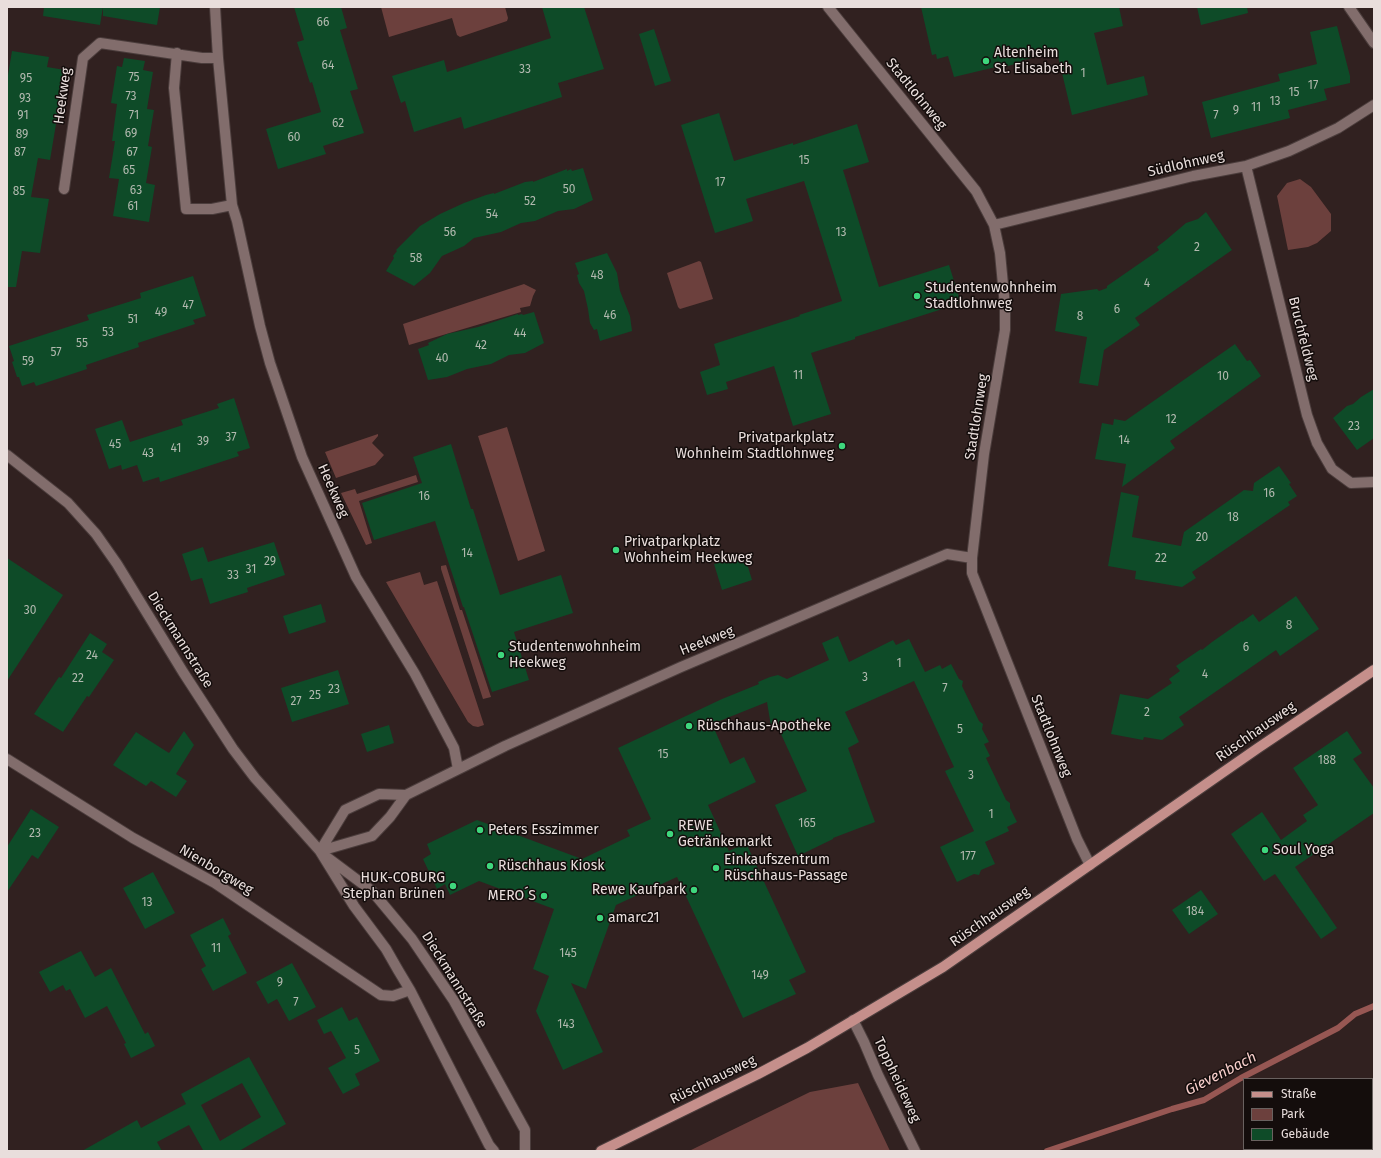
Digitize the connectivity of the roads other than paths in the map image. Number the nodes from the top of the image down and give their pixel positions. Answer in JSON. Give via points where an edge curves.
{"nodes":[{"id":1,"x":215,"y":7,"type":"edge"},
{"id":2,"x":828,"y":7,"type":"edge"},
{"id":3,"x":1349,"y":7,"type":"edge"},
{"id":4,"x":1374,"y":43,"type":"edge"},
{"id":5,"x":177,"y":53,"type":"junction"},
{"id":6,"x":218,"y":58,"type":"junction"},
{"id":7,"x":1374,"y":105,"type":"edge"},
{"id":8,"x":1246,"y":166,"type":"junction"},
{"id":9,"x":64,"y":189,"type":"dead end"},
{"id":10,"x":232,"y":205,"type":"junction"},
{"id":11,"x":994,"y":225,"type":"junction"},
{"id":12,"x":7,"y":455,"type":"edge"},
{"id":13,"x":1374,"y":482,"type":"edge"},
{"id":14,"x":972,"y":558,"type":"junction"},
{"id":15,"x":1374,"y":670,"type":"edge"},
{"id":16,"x":7,"y":758,"type":"edge"},
{"id":17,"x":458,"y":769,"type":"junction"},
{"id":18,"x":406,"y":795,"type":"junction"},
{"id":19,"x":320,"y":851,"type":"junction"},
{"id":20,"x":1090,"y":865,"type":"junction"},
{"id":21,"x":410,"y":990,"type":"junction"},
{"id":22,"x":853,"y":1020,"type":"junction"},
{"id":23,"x":494,"y":1151,"type":"edge"},
{"id":24,"x":525,"y":1151,"type":"edge"},
{"id":25,"x":601,"y":1151,"type":"edge"},
{"id":26,"x":915,"y":1151,"type":"edge"}],
"edges":[{"from":1,"to":6,"type":"street","name":"Heekweg"},
{"from":2,"to":11,"type":"street","name":"Stadtlohnweg","via":[[976,191]]},
{"from":3,"to":4,"type":"street"},
{"from":5,"to":6,"type":"street","name":"Heekweg"},
{"from":5,"to":9,"type":"street","name":"Heekweg","via":[[100,43],[83,58]]},
{"from":5,"to":10,"type":"street","via":[[174,88],[186,209],[212,209]]},
{"from":6,"to":10,"type":"street","name":"Heekweg"},
{"from":7,"to":8,"type":"street","name":"Südlohnweg","via":[[1338,128],[1289,151]]},
{"from":8,"to":11,"type":"street","name":"Südlohnweg","via":[[1193,176]]},
{"from":8,"to":13,"type":"street","name":"Bruchfeldweg","via":[[1307,415],[1317,443],[1332,469],[1351,484]]},
{"from":10,"to":17,"type":"street","name":"Heekweg","via":[[270,363],[302,458],[356,577],[415,674],[454,748]]},
{"from":11,"to":14,"type":"street","name":"Stadtlohnweg","via":[[1000,253],[1005,330],[984,454]]},
{"from":12,"to":19,"type":"street","name":"Dieckmannstraße","via":[[68,503],[96,534],[233,749],[254,778]]},
{"from":14,"to":17,"type":"street","name":"Heekweg","via":[[947,554],[681,667]]},
{"from":14,"to":20,"type":"street","name":"Stadtlohnweg","via":[[972,573],[1077,840]]},
{"from":15,"to":20,"type":"main road","name":"Rüschhausweg"},
{"from":16,"to":21,"type":"street","name":"Nienborgweg","via":[[133,838],[215,882],[381,995],[393,996]]},
{"from":17,"to":18,"type":"street","name":"Heekweg"},
{"from":18,"to":19,"type":"street","name":"Heekweg","via":[[372,836]]},
{"from":18,"to":19,"type":"street","name":"Heekweg","via":[[379,794],[345,810]]},
{"from":19,"to":21,"type":"street","name":"Dieckmannstraße","via":[[354,906],[386,949]]},
{"from":19,"to":24,"type":"street","name":"Dieckmannstraße","via":[[372,890],[412,939],[454,1001],[525,1130]]},
{"from":20,"to":22,"type":"main road","name":"Rüschhausweg","via":[[943,967]]},
{"from":21,"to":23,"type":"street","name":"Dieckmannstraße"},
{"from":22,"to":25,"type":"main road","name":"Rüschhausweg","via":[[758,1074]]},
{"from":22,"to":26,"type":"street","name":"Toppheideweg"}]}
